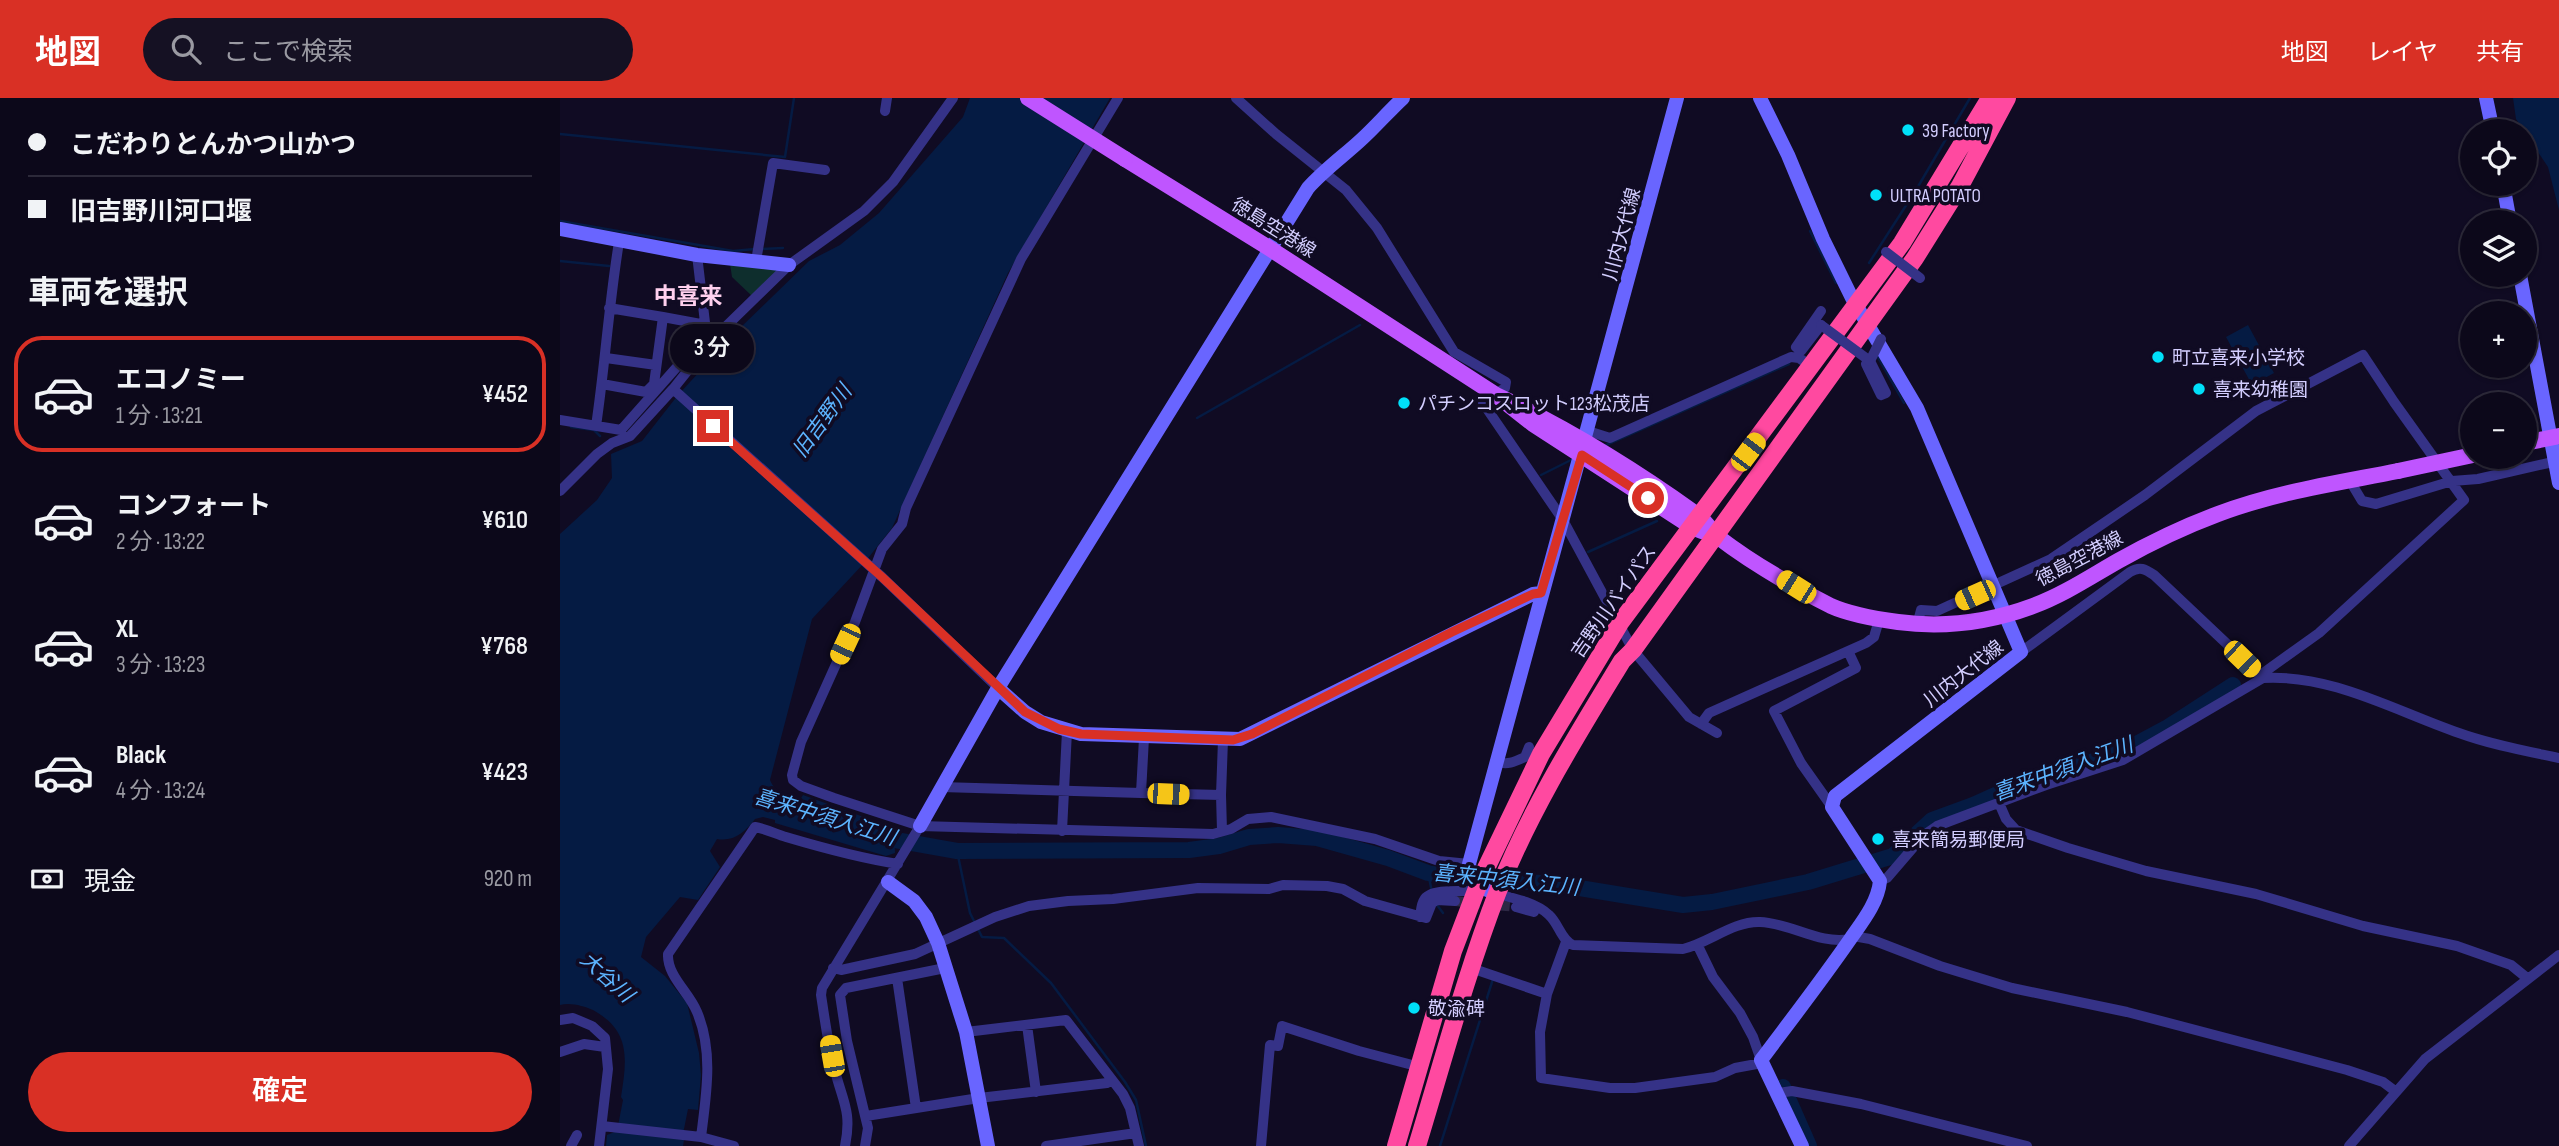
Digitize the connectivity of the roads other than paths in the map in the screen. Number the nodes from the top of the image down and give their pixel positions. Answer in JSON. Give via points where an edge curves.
{"nodes":[{"id":1,"x":887,"y":98,"type":"edge"},
{"id":2,"x":953,"y":98,"type":"edge"},
{"id":3,"x":1028,"y":98,"type":"edge"},
{"id":4,"x":1118,"y":98,"type":"edge"},
{"id":5,"x":1236,"y":98,"type":"edge"},
{"id":6,"x":1403,"y":98,"type":"edge"},
{"id":7,"x":1677,"y":98,"type":"edge"},
{"id":8,"x":1760,"y":98,"type":"edge"},
{"id":9,"x":1990,"y":98,"type":"edge"},
{"id":10,"x":2007,"y":98,"type":"edge"},
{"id":11,"x":2486,"y":98,"type":"edge"},
{"id":12,"x":885,"y":111,"type":"dead end"},
{"id":13,"x":2490,"y":119,"type":"edge"},
{"id":14,"x":825,"y":170,"type":"dead end"},
{"id":15,"x":1323,"y":171,"type":"junction"},
{"id":16,"x":560,"y":229,"type":"edge"},
{"id":17,"x":619,"y":242,"type":"junction"},
{"id":18,"x":1269,"y":248,"type":"junction"},
{"id":19,"x":1886,"y":252,"type":"dead end"},
{"id":20,"x":697,"y":255,"type":"junction"},
{"id":21,"x":756,"y":261,"type":"junction"},
{"id":22,"x":789,"y":265,"type":"junction"},
{"id":23,"x":1920,"y":278,"type":"dead end"},
{"id":24,"x":2522,"y":287,"type":"edge"},
{"id":25,"x":1857,"y":306,"type":"junction"},
{"id":26,"x":609,"y":308,"type":"junction"},
{"id":27,"x":1821,"y":312,"type":"dead end"},
{"id":28,"x":663,"y":317,"type":"junction"},
{"id":29,"x":709,"y":332,"type":"junction"},
{"id":30,"x":1875,"y":332,"type":"junction"},
{"id":31,"x":606,"y":358,"type":"junction"},
{"id":32,"x":656,"y":365,"type":"junction"},
{"id":33,"x":1811,"y":366,"type":"junction"},
{"id":34,"x":602,"y":384,"type":"junction"},
{"id":35,"x":674,"y":390,"type":"junction"},
{"id":36,"x":1496,"y":395,"type":"junction"},
{"id":37,"x":560,"y":420,"type":"edge"},
{"id":38,"x":596,"y":426,"type":"junction"},
{"id":39,"x":2559,"y":436,"type":"edge"},
{"id":40,"x":2537,"y":441,"type":"edge"},
{"id":41,"x":1585,"y":442,"type":"junction"},
{"id":42,"x":2460,"y":458,"type":"edge"},
{"id":43,"x":2553,"y":462,"type":"junction"},
{"id":44,"x":2350,"y":481,"type":"junction"},
{"id":45,"x":2452,"y":481,"type":"junction"},
{"id":46,"x":2559,"y":484,"type":"edge"},
{"id":47,"x":560,"y":491,"type":"edge"},
{"id":48,"x":1563,"y":520,"type":"junction"},
{"id":49,"x":1696,"y":522,"type":"junction"},
{"id":50,"x":1715,"y":534,"type":"junction"},
{"id":51,"x":871,"y":567,"type":"junction"},
{"id":52,"x":1994,"y":587,"type":"junction"},
{"id":53,"x":1541,"y":593,"type":"junction"},
{"id":54,"x":2005,"y":615,"type":"junction"},
{"id":55,"x":1879,"y":620,"type":"junction"},
{"id":56,"x":1620,"y":623,"type":"junction"},
{"id":57,"x":1917,"y":625,"type":"junction"},
{"id":58,"x":1633,"y":650,"type":"junction"},
{"id":59,"x":1848,"y":651,"type":"junction"},
{"id":60,"x":2021,"y":652,"type":"junction"},
{"id":61,"x":2261,"y":677,"type":"junction"},
{"id":62,"x":998,"y":688,"type":"junction"},
{"id":63,"x":1700,"y":724,"type":"junction"},
{"id":64,"x":1067,"y":731,"type":"junction"},
{"id":65,"x":1717,"y":733,"type":"dead end"},
{"id":66,"x":1144,"y":738,"type":"junction"},
{"id":67,"x":1223,"y":740,"type":"junction"},
{"id":68,"x":1529,"y":747,"type":"dead end"},
{"id":69,"x":2559,"y":758,"type":"edge"},
{"id":70,"x":1497,"y":762,"type":"junction"},
{"id":71,"x":942,"y":787,"type":"junction"},
{"id":72,"x":1062,"y":792,"type":"junction"},
{"id":73,"x":1141,"y":793,"type":"junction"},
{"id":74,"x":1221,"y":795,"type":"junction"},
{"id":75,"x":1999,"y":803,"type":"junction"},
{"id":76,"x":1832,"y":807,"type":"junction"},
{"id":77,"x":918,"y":829,"type":"junction"},
{"id":78,"x":1062,"y":831,"type":"junction"},
{"id":79,"x":1222,"y":831,"type":"junction"},
{"id":80,"x":899,"y":862,"type":"junction"},
{"id":81,"x":1872,"y":870,"type":"junction"},
{"id":82,"x":888,"y":882,"type":"junction"},
{"id":83,"x":1482,"y":884,"type":"junction"},
{"id":84,"x":1433,"y":898,"type":"junction"},
{"id":85,"x":1455,"y":901,"type":"tunnel mouth"},
{"id":86,"x":1516,"y":907,"type":"tunnel mouth"},
{"id":87,"x":1556,"y":924,"type":"junction"},
{"id":88,"x":1851,"y":938,"type":"junction"},
{"id":89,"x":1566,"y":942,"type":"junction"},
{"id":90,"x":938,"y":943,"type":"junction"},
{"id":91,"x":1698,"y":946,"type":"junction"},
{"id":92,"x":2559,"y":955,"type":"edge"},
{"id":93,"x":834,"y":968,"type":"junction"},
{"id":94,"x":945,"y":968,"type":"junction"},
{"id":95,"x":1478,"y":970,"type":"junction"},
{"id":96,"x":897,"y":978,"type":"junction"},
{"id":97,"x":2528,"y":978,"type":"junction"},
{"id":98,"x":1547,"y":994,"type":"junction"},
{"id":99,"x":560,"y":1020,"type":"edge"},
{"id":100,"x":1027,"y":1025,"type":"junction"},
{"id":101,"x":965,"y":1032,"type":"junction"},
{"id":102,"x":605,"y":1046,"type":"junction"},
{"id":103,"x":560,"y":1052,"type":"edge"},
{"id":104,"x":1761,"y":1062,"type":"junction"},
{"id":105,"x":1420,"y":1067,"type":"junction"},
{"id":106,"x":1111,"y":1080,"type":"junction"},
{"id":107,"x":2396,"y":1091,"type":"junction"},
{"id":108,"x":1036,"y":1092,"type":"junction"},
{"id":109,"x":1783,"y":1092,"type":"junction"},
{"id":110,"x":979,"y":1098,"type":"junction"},
{"id":111,"x":916,"y":1108,"type":"junction"},
{"id":112,"x":866,"y":1116,"type":"junction"},
{"id":113,"x":605,"y":1126,"type":"junction"},
{"id":114,"x":1136,"y":1133,"type":"junction"},
{"id":115,"x":577,"y":1135,"type":"dead end"},
{"id":116,"x":701,"y":1137,"type":"junction"},
{"id":117,"x":571,"y":1146,"type":"edge"},
{"id":118,"x":599,"y":1146,"type":"edge"},
{"id":119,"x":734,"y":1146,"type":"edge"},
{"id":120,"x":845,"y":1146,"type":"edge"},
{"id":121,"x":865,"y":1146,"type":"edge"},
{"id":122,"x":988,"y":1146,"type":"edge"},
{"id":123,"x":1046,"y":1146,"type":"edge"},
{"id":124,"x":1139,"y":1146,"type":"edge"},
{"id":125,"x":1261,"y":1146,"type":"edge"},
{"id":126,"x":1396,"y":1146,"type":"edge"},
{"id":127,"x":1417,"y":1146,"type":"edge"},
{"id":128,"x":1802,"y":1146,"type":"edge"},
{"id":129,"x":2028,"y":1146,"type":"edge"},
{"id":130,"x":2350,"y":1146,"type":"edge"}],
"edges":[{"from":1,"to":12,"type":"street"},
{"from":2,"to":22,"type":"street","via":[[893,182],[864,211]]},
{"from":3,"to":18,"type":"main road","name":"徳島空港線","bridge":true},
{"from":4,"to":51,"type":"street","via":[[1021,259],[902,524]]},
{"from":5,"to":15,"type":"street"},
{"from":6,"to":15,"type":"main road"},
{"from":7,"to":41,"type":"main road","name":"川内大代線"},
{"from":8,"to":25,"type":"main road","name":"川内大代線"},
{"from":9,"to":25,"type":"highway","name":"吉野川バイパス","via":[[1902,243]]},
{"from":10,"to":30,"type":"highway","name":"吉野川バイパス"},
{"from":11,"to":13,"type":"main road"},
{"from":14,"to":21,"type":"street","via":[[773,163]]},
{"from":15,"to":18,"type":"main road"},
{"from":15,"to":36,"type":"street","via":[[1346,190],[1377,228],[1454,352],[1506,382]]},
{"from":16,"to":17,"type":"main road"},
{"from":17,"to":20,"type":"main road"},
{"from":17,"to":26,"type":"street"},
{"from":18,"to":36,"type":"main road","name":"徳島空港線"},
{"from":18,"to":62,"type":"main road"},
{"from":19,"to":23,"type":"street","bridge":true},
{"from":20,"to":21,"type":"main road"},
{"from":20,"to":29,"type":"street"},
{"from":21,"to":22,"type":"main road"},
{"from":22,"to":29,"type":"street"},
{"from":24,"to":43,"type":"main road"},
{"from":25,"to":30,"type":"main road","name":"川内大代線"},
{"from":25,"to":33,"type":"highway","name":"吉野川バイパス"},
{"from":26,"to":28,"type":"street"},
{"from":26,"to":31,"type":"street"},
{"from":27,"to":30,"type":"street","bridge":true,"via":[[1796,347],[1801,351],[1821,325],[1868,363]]},
{"from":28,"to":29,"type":"street"},
{"from":28,"to":32,"type":"street"},
{"from":29,"to":35,"type":"street"},
{"from":29,"to":38,"type":"street","via":[[621,430]]},
{"from":30,"to":50,"type":"highway","name":"吉野川バイパス"},
{"from":30,"to":52,"type":"main road","name":"川内大代線","via":[[1917,408]]},
{"from":31,"to":32,"type":"street"},
{"from":31,"to":34,"type":"street"},
{"from":32,"to":34,"type":"street","via":[[654,384],[646,391]]},
{"from":33,"to":41,"type":"street","via":[[1791,357],[1610,438]]},
{"from":33,"to":49,"type":"highway","name":"吉野川バイパス"},
{"from":34,"to":38,"type":"street"},
{"from":35,"to":47,"type":"street","via":[[630,436],[597,454]]},
{"from":35,"to":51,"type":"street"},
{"from":36,"to":41,"type":"main road","name":"徳島空港線","via":[[1533,424]]},
{"from":36,"to":48,"type":"street","via":[[1483,404]]},
{"from":37,"to":38,"type":"street"},
{"from":39,"to":40,"type":"main road","bridge":true},
{"from":41,"to":48,"type":"main road","name":"川内大代線"},
{"from":41,"to":49,"type":"main road","name":"徳島空港線"},
{"from":42,"to":44,"type":"main road","name":"徳島空港線","bridge":true},
{"from":43,"to":45,"type":"street"},
{"from":43,"to":46,"type":"main road"},
{"from":44,"to":45,"type":"street","via":[[2362,501],[2376,504]]},
{"from":44,"to":54,"type":"main road","name":"徳島空港線","via":[[2261,499],[2220,513],[2176,531],[2036,605]]},
{"from":45,"to":52,"type":"street","via":[[2364,355],[2256,411],[2088,535]]},
{"from":45,"to":61,"type":"street","via":[[2464,499],[2319,633]]},
{"from":48,"to":53,"type":"main road","name":"川内大代線"},
{"from":48,"to":56,"type":"street"},
{"from":49,"to":50,"type":"main road","name":"徳島空港線"},
{"from":49,"to":56,"type":"highway","name":"吉野川バイパス"},
{"from":50,"to":55,"type":"main road","name":"徳島空港線","via":[[1796,587],[1835,607]]},
{"from":50,"to":58,"type":"highway","name":"吉野川バイパス"},
{"from":51,"to":62,"type":"street"},
{"from":51,"to":77,"type":"street","via":[[855,622],[801,741],[792,775],[801,786]]},
{"from":52,"to":54,"type":"main road","name":"川内大代線"},
{"from":52,"to":57,"type":"street","via":[[1937,611],[1921,610]]},
{"from":53,"to":67,"type":"main road","via":[[1452,632],[1246,736]]},
{"from":53,"to":70,"type":"main road","name":"川内大代線"},
{"from":54,"to":57,"type":"main road","name":"徳島空港線"},
{"from":54,"to":60,"type":"main road","name":"川内大代線"},
{"from":55,"to":57,"type":"main road","name":"徳島空港線"},
{"from":55,"to":59,"type":"street","via":[[1874,637]]},
{"from":56,"to":58,"type":"street"},
{"from":56,"to":83,"type":"highway","name":"吉野川バイパス","via":[[1541,754]]},
{"from":58,"to":63,"type":"street"},
{"from":58,"to":83,"type":"highway","name":"吉野川バイパス","via":[[1560,763],[1524,836]]},
{"from":59,"to":63,"type":"street","via":[[1709,713]]},
{"from":59,"to":76,"type":"street","via":[[1856,668],[1774,712],[1801,763]]},
{"from":60,"to":61,"type":"street","via":[[2130,572],[2143,568]]},
{"from":60,"to":76,"type":"main road","name":"川内大代線","via":[[1835,796]]},
{"from":61,"to":69,"type":"street","via":[[2336,686],[2460,734]]},
{"from":61,"to":75,"type":"street","via":[[2123,760]]},
{"from":62,"to":64,"type":"main road","via":[[1033,717]]},
{"from":62,"to":71,"type":"main road"},
{"from":63,"to":65,"type":"street"},
{"from":64,"to":66,"type":"main road"},
{"from":64,"to":72,"type":"street"},
{"from":66,"to":67,"type":"main road"},
{"from":66,"to":73,"type":"street"},
{"from":67,"to":74,"type":"street"},
{"from":68,"to":70,"type":"street","via":[[1525,757],[1507,764]]},
{"from":70,"to":83,"type":"main road","name":"川内大代線"},
{"from":71,"to":72,"type":"street"},
{"from":71,"to":77,"type":"main road"},
{"from":72,"to":73,"type":"street"},
{"from":72,"to":78,"type":"street"},
{"from":73,"to":74,"type":"street"},
{"from":74,"to":79,"type":"street"},
{"from":75,"to":81,"type":"street","via":[[1937,826],[1888,878]]},
{"from":75,"to":97,"type":"street","via":[[2016,830],[2068,848],[2147,871],[2256,894],[2363,926],[2457,946],[2511,965]]},
{"from":76,"to":81,"type":"main road"},
{"from":77,"to":78,"type":"street"},
{"from":77,"to":80,"type":"street"},
{"from":78,"to":79,"type":"street"},
{"from":79,"to":83,"type":"street","via":[[1248,819],[1271,817],[1375,839],[1439,862]]},
{"from":80,"to":82,"type":"street"},
{"from":80,"to":116,"type":"street","via":[[861,857],[755,827],[668,954],[672,972],[699,1015],[708,1062]]},
{"from":81,"to":88,"type":"main road","via":[[1879,890]]},
{"from":82,"to":90,"type":"main road","via":[[914,901]]},
{"from":82,"to":93,"type":"street"},
{"from":83,"to":84,"type":"street"},
{"from":83,"to":87,"type":"street","via":[[1543,910]]},
{"from":83,"to":95,"type":"highway","name":"吉野川バイパス"},
{"from":83,"to":105,"type":"highway","name":"吉野川バイパス","via":[[1453,951]]},
{"from":84,"to":85,"type":"street"},
{"from":84,"to":90,"type":"street","via":[[1426,918],[1327,886],[1198,888],[1029,906]]},
{"from":86,"to":87,"type":"street"},
{"from":87,"to":89,"type":"street"},
{"from":88,"to":91,"type":"street","via":[[1836,942],[1758,922],[1742,924]]},
{"from":88,"to":104,"type":"main road"},
{"from":88,"to":107,"type":"street","via":[[1870,939],[2012,988],[2127,1012],[2347,1070]]},
{"from":89,"to":91,"type":"street"},
{"from":89,"to":98,"type":"street"},
{"from":90,"to":93,"type":"street","via":[[915,954]]},
{"from":90,"to":94,"type":"main road"},
{"from":91,"to":104,"type":"street","via":[[1713,977],[1740,1013]]},
{"from":92,"to":97,"type":"street"},
{"from":93,"to":120,"type":"street","via":[[821,995],[835,1072],[848,1110]]},
{"from":94,"to":96,"type":"street"},
{"from":94,"to":101,"type":"main road"},
{"from":95,"to":98,"type":"street"},
{"from":95,"to":127,"type":"highway","name":"吉野川バイパス"},
{"from":96,"to":111,"type":"street"},
{"from":96,"to":112,"type":"street","via":[[846,988],[840,995]]},
{"from":97,"to":107,"type":"street","via":[[2425,1059]]},
{"from":98,"to":104,"type":"street","via":[[1540,1032],[1541,1078],[1635,1088],[1715,1077]]},
{"from":99,"to":102,"type":"street","via":[[573,1018],[592,1027],[605,1038]]},
{"from":100,"to":101,"type":"street"},
{"from":100,"to":106,"type":"street","via":[[1066,1020]]},
{"from":100,"to":108,"type":"street"},
{"from":101,"to":110,"type":"main road"},
{"from":102,"to":103,"type":"street","via":[[584,1044]]},
{"from":102,"to":113,"type":"street","via":[[608,1069],[600,1125]]},
{"from":104,"to":109,"type":"main road"},
{"from":105,"to":125,"type":"street","via":[[1282,1026],[1278,1046],[1270,1045]]},
{"from":105,"to":126,"type":"highway","name":"吉野川バイパス"},
{"from":106,"to":108,"type":"street"},
{"from":106,"to":114,"type":"street","via":[[1130,1108]]},
{"from":107,"to":130,"type":"street"},
{"from":108,"to":110,"type":"street"},
{"from":109,"to":128,"type":"main road"},
{"from":109,"to":129,"type":"street","via":[[1861,1104]]},
{"from":110,"to":111,"type":"street"},
{"from":110,"to":122,"type":"main road"},
{"from":111,"to":112,"type":"street"},
{"from":112,"to":121,"type":"street"},
{"from":113,"to":116,"type":"street"},
{"from":113,"to":118,"type":"street"},
{"from":114,"to":123,"type":"street"},
{"from":114,"to":124,"type":"street"},
{"from":115,"to":117,"type":"street"},
{"from":116,"to":119,"type":"street"}]}
